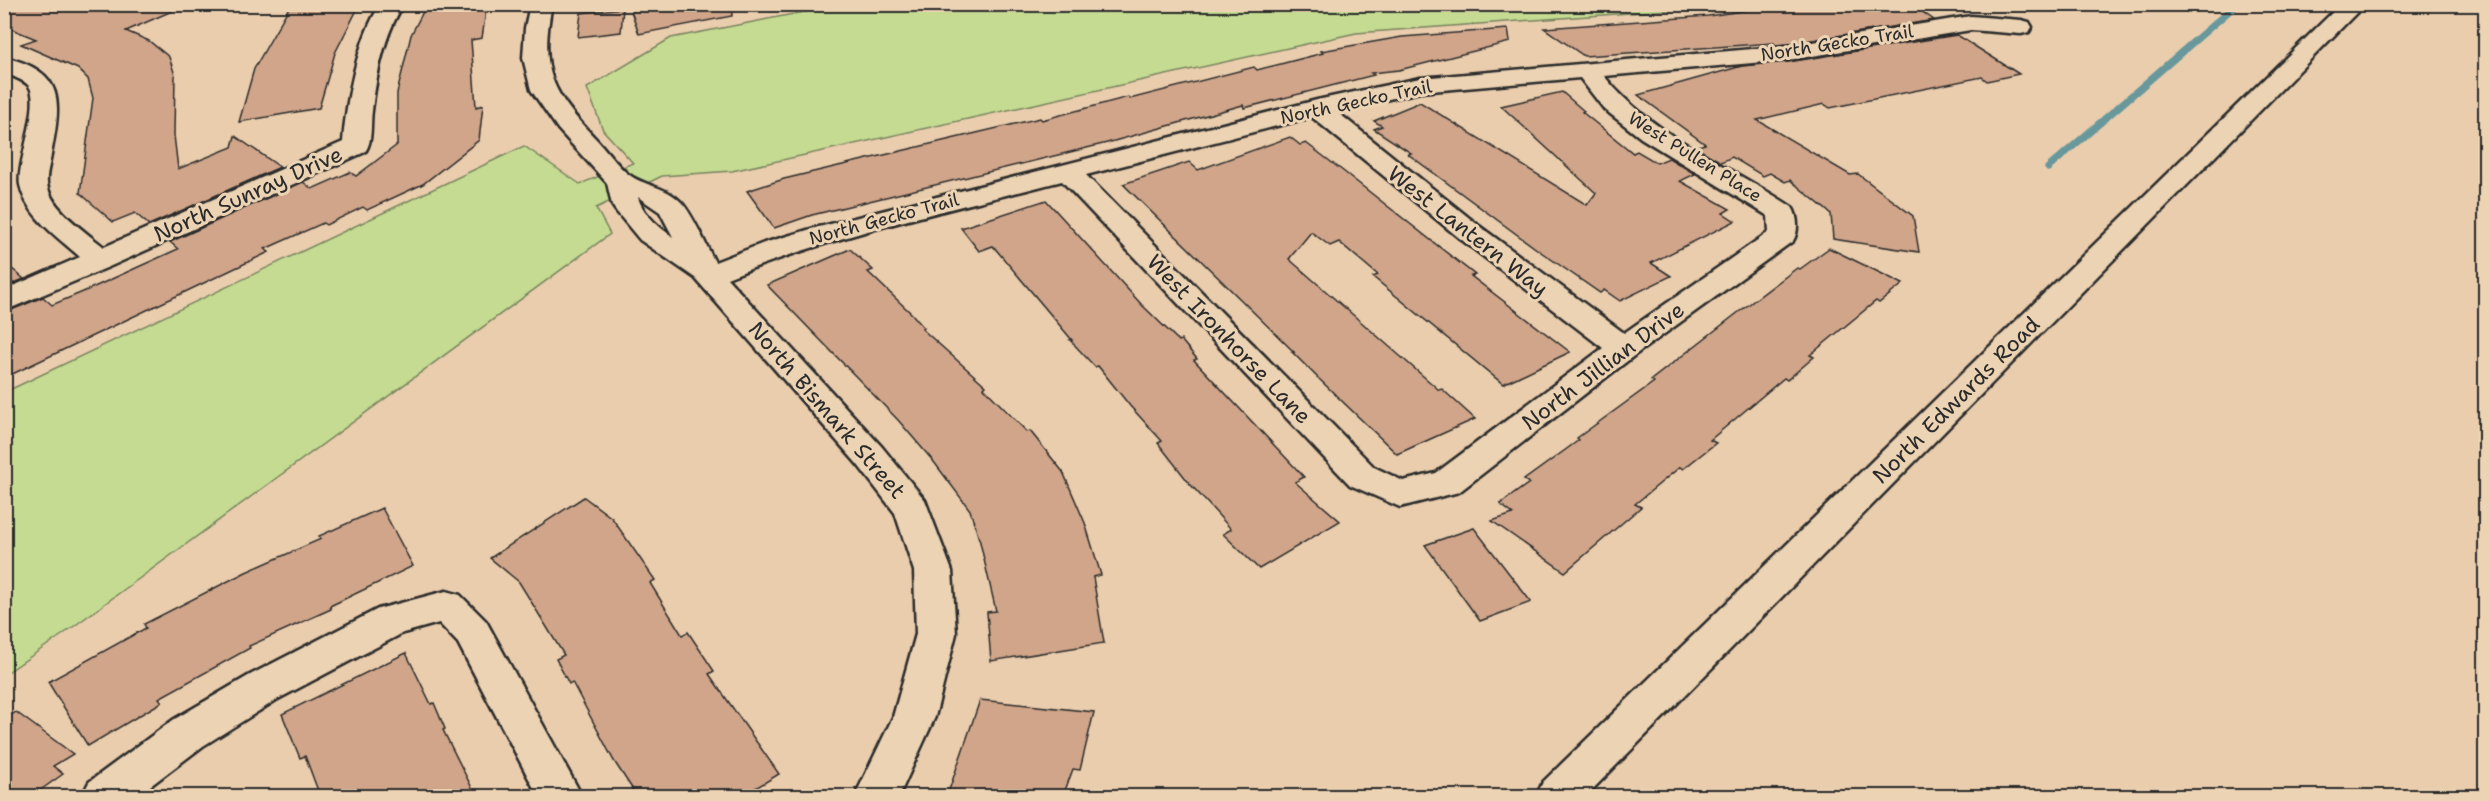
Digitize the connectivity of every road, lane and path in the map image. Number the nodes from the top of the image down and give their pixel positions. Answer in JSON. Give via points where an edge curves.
{"nodes":[{"id":1,"x":393,"y":4,"type":"edge"},
{"id":2,"x":541,"y":4,"type":"edge"},
{"id":3,"x":2354,"y":4,"type":"edge"},
{"id":4,"x":2020,"y":27,"type":"dead end"},
{"id":5,"x":4,"y":64,"type":"edge"},
{"id":6,"x":1587,"y":71,"type":"junction"},
{"id":7,"x":1317,"y":108,"type":"junction"},
{"id":8,"x":1068,"y":172,"type":"junction"},
{"id":9,"x":620,"y":181,"type":"junction"},
{"id":10,"x":671,"y":207,"type":"junction"},
{"id":11,"x":1782,"y":213,"type":"joint"},
{"id":12,"x":637,"y":218,"type":"junction"},
{"id":13,"x":101,"y":260,"type":"junction"},
{"id":14,"x":708,"y":275,"type":"junction"},
{"id":15,"x":4,"y":302,"type":"edge"},
{"id":16,"x":1624,"y":348,"type":"junction"},
{"id":17,"x":1400,"y":494,"type":"joint"},
{"id":18,"x":104,"y":796,"type":"edge"},
{"id":19,"x":560,"y":796,"type":"edge"},
{"id":20,"x":877,"y":796,"type":"edge"},
{"id":21,"x":1558,"y":796,"type":"edge"}],
"edges":[{"from":1,"to":13,"type":"street","name":"North Sunray Drive","via":[[367,65],[357,113],[356,146]]},
{"from":2,"to":9,"type":"street","via":[[535,58],[543,90],[567,124]]},
{"from":3,"to":21,"type":"street","name":"North Edwards Road"},
{"from":4,"to":6,"type":"street","name":"North Gecko Trail","via":[[1971,23],[1788,53]]},
{"from":5,"to":13,"type":"street","via":[[37,79],[45,93],[33,183],[45,211]]},
{"from":6,"to":7,"type":"street","name":"North Gecko Trail","via":[[1420,85]]},
{"from":6,"to":11,"type":"street","name":"West Pullen Place","via":[[1613,104],[1650,133]]},
{"from":7,"to":8,"type":"street","name":"North Gecko Trail"},
{"from":7,"to":16,"type":"street","name":"West Lantern Way","via":[[1399,178]]},
{"from":8,"to":14,"type":"street","name":"North Gecko Trail","via":[[821,235]]},
{"from":8,"to":17,"type":"street","name":"West Ironhorse Lane","via":[[1362,476]]},
{"from":9,"to":10,"type":"street","via":[[649,192]]},
{"from":9,"to":12,"type":"street","via":[[626,205]]},
{"from":10,"to":12,"type":"street"},
{"from":10,"to":14,"type":"street"},
{"from":11,"to":16,"type":"street","name":"North Jillian Drive","via":[[1783,235]]},
{"from":12,"to":14,"type":"street","via":[[650,234]]},
{"from":13,"to":15,"type":"street","name":"North Sunray Drive"},
{"from":14,"to":20,"type":"street","name":"North Bismark Street","via":[[870,456],[912,509],[933,571],[936,634],[914,717]]},
{"from":16,"to":17,"type":"street","name":"North Jillian Drive","via":[[1447,483]]},
{"from":18,"to":19,"type":"street","via":[[188,733],[264,687],[393,620],[446,606],[472,632]]}]}
